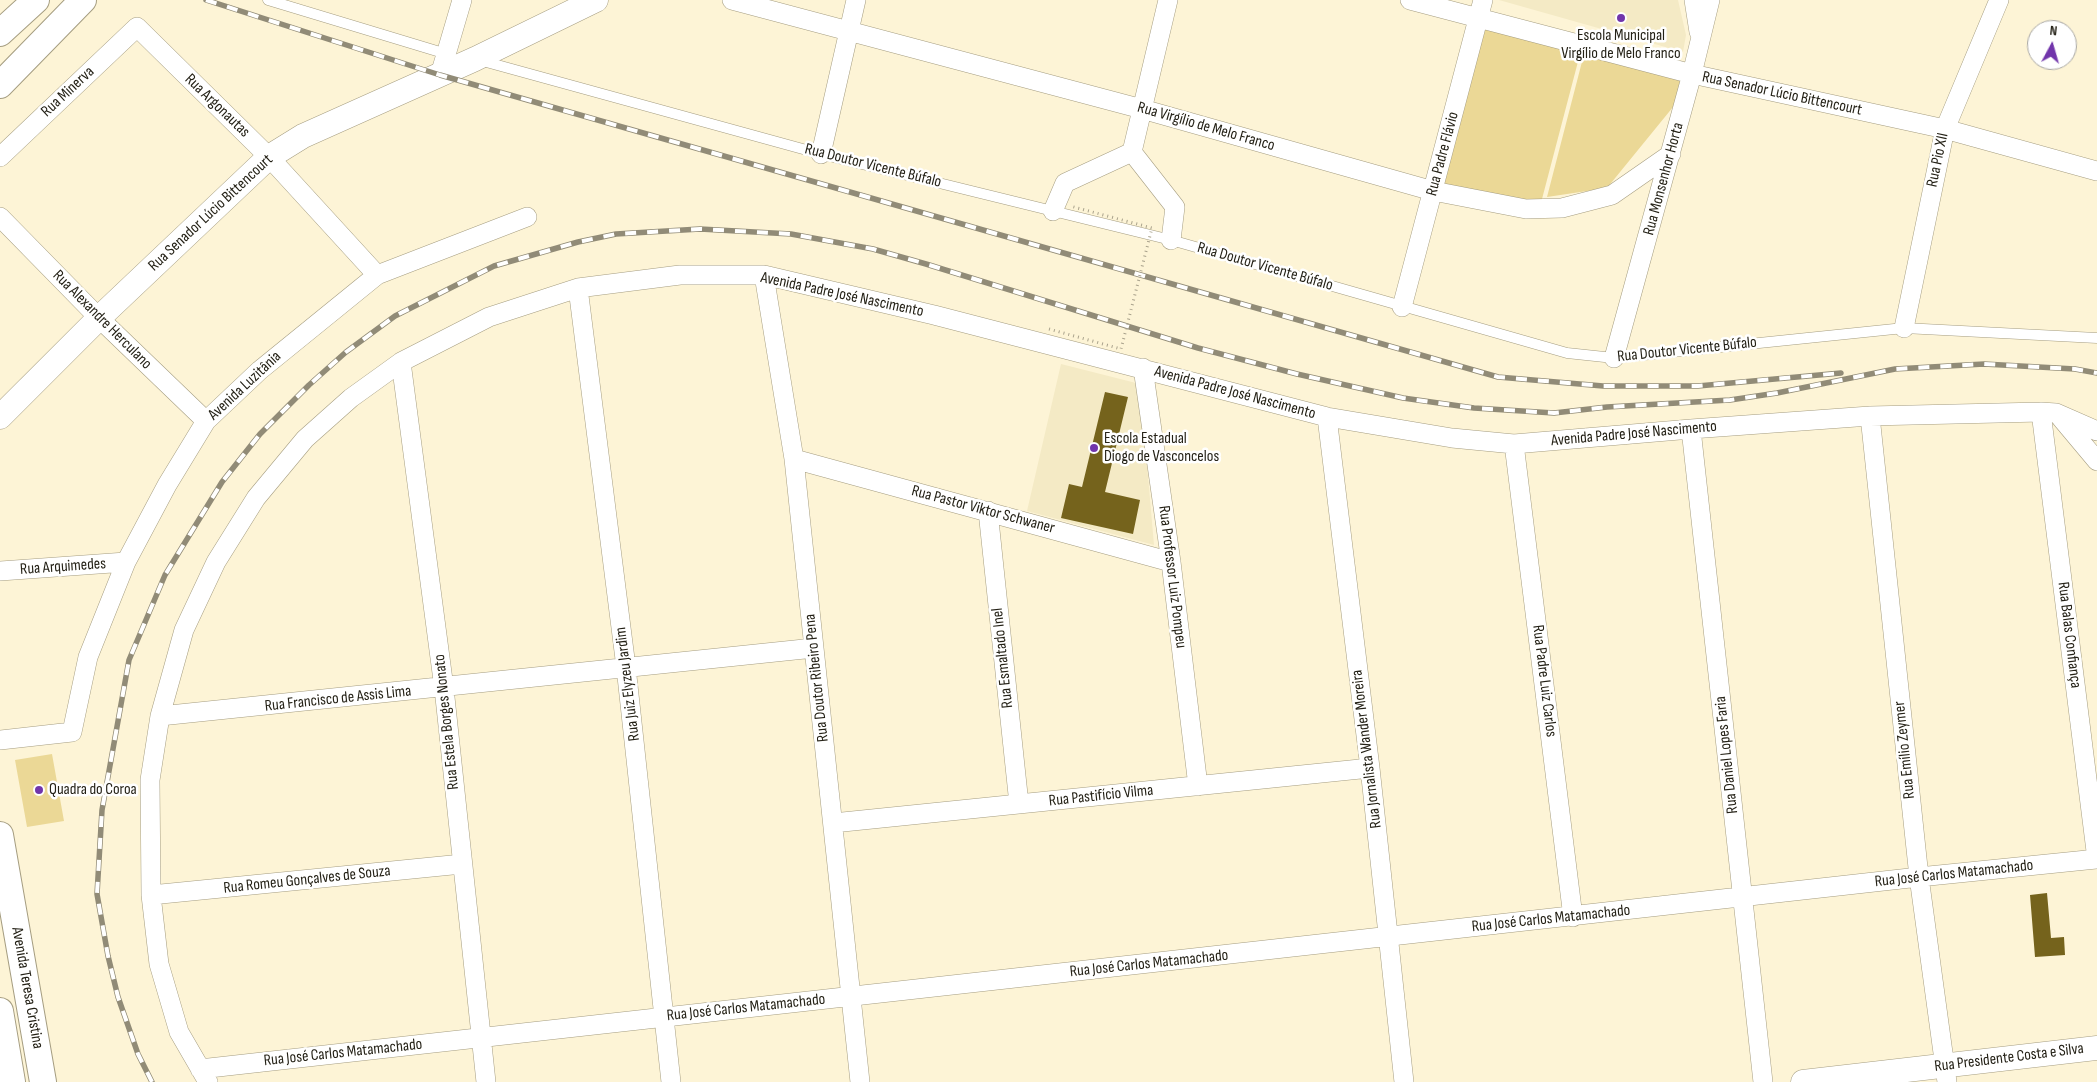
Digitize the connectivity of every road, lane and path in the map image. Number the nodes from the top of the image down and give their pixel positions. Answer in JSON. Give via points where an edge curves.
{"nodes":[{"id":1,"x":36,"y":0,"type":"edge"},
{"id":2,"x":84,"y":0,"type":"edge"},
{"id":3,"x":268,"y":0,"type":"edge"},
{"id":4,"x":462,"y":0,"type":"edge"},
{"id":5,"x":596,"y":0,"type":"edge"},
{"id":6,"x":732,"y":0,"type":"edge"},
{"id":7,"x":856,"y":0,"type":"edge"},
{"id":8,"x":1168,"y":0,"type":"edge"},
{"id":9,"x":1410,"y":0,"type":"edge"},
{"id":10,"x":1483,"y":0,"type":"edge"},
{"id":11,"x":1694,"y":0,"type":"edge"},
{"id":12,"x":1710,"y":0,"type":"edge"},
{"id":13,"x":1999,"y":0,"type":"edge"},
{"id":14,"x":1479,"y":18,"type":"junction"},
{"id":15,"x":137,"y":27,"type":"joint"},
{"id":16,"x":848,"y":30,"type":"junction"},
{"id":17,"x":2,"y":32,"type":"edge"},
{"id":18,"x":1700,"y":43,"type":"junction"},
{"id":19,"x":475,"y":59,"type":"junction"},
{"id":20,"x":443,"y":65,"type":"junction"},
{"id":21,"x":1692,"y":74,"type":"junction"},
{"id":22,"x":0,"y":86,"type":"edge"},
{"id":23,"x":1142,"y":109,"type":"junction"},
{"id":24,"x":1944,"y":129,"type":"junction"},
{"id":25,"x":1132,"y":152,"type":"junction"},
{"id":26,"x":821,"y":154,"type":"junction"},
{"id":27,"x":1671,"y":154,"type":"junction"},
{"id":28,"x":269,"y":156,"type":"junction"},
{"id":29,"x":0,"y":157,"type":"edge"},
{"id":30,"x":2097,"y":170,"type":"edge"},
{"id":31,"x":1433,"y":191,"type":"junction"},
{"id":32,"x":1062,"y":208,"type":"junction"},
{"id":33,"x":0,"y":217,"type":"edge"},
{"id":34,"x":527,"y":217,"type":"dead end"},
{"id":35,"x":1171,"y":240,"type":"junction"},
{"id":36,"x":377,"y":275,"type":"junction"},
{"id":37,"x":764,"y":275,"type":"junction"},
{"id":38,"x":578,"y":288,"type":"junction"},
{"id":39,"x":1402,"y":307,"type":"junction"},
{"id":40,"x":99,"y":318,"type":"junction"},
{"id":41,"x":1904,"y":328,"type":"junction"},
{"id":42,"x":1049,"y":329,"type":"dead end"},
{"id":43,"x":2097,"y":338,"type":"edge"},
{"id":44,"x":1614,"y":358,"type":"junction"},
{"id":45,"x":401,"y":362,"type":"junction"},
{"id":46,"x":1143,"y":368,"type":"junction"},
{"id":47,"x":2049,"y":412,"type":"junction"},
{"id":48,"x":1870,"y":416,"type":"junction"},
{"id":49,"x":0,"y":417,"type":"edge"},
{"id":50,"x":1327,"y":417,"type":"junction"},
{"id":51,"x":206,"y":422,"type":"junction"},
{"id":52,"x":1691,"y":429,"type":"junction"},
{"id":53,"x":2097,"y":432,"type":"edge"},
{"id":54,"x":1514,"y":444,"type":"junction"},
{"id":55,"x":794,"y":460,"type":"junction"},
{"id":56,"x":2097,"y":461,"type":"edge"},
{"id":57,"x":988,"y":511,"type":"junction"},
{"id":58,"x":126,"y":562,"type":"junction"},
{"id":59,"x":1171,"y":562,"type":"junction"},
{"id":60,"x":0,"y":571,"type":"edge"},
{"id":61,"x":814,"y":648,"type":"junction"},
{"id":62,"x":626,"y":667,"type":"junction"},
{"id":63,"x":444,"y":688,"type":"junction"},
{"id":64,"x":160,"y":716,"type":"junction"},
{"id":65,"x":0,"y":740,"type":"edge"},
{"id":66,"x":1370,"y":768,"type":"junction"},
{"id":67,"x":1198,"y":786,"type":"junction"},
{"id":68,"x":1019,"y":804,"type":"junction"},
{"id":69,"x":833,"y":823,"type":"junction"},
{"id":70,"x":0,"y":835,"type":"edge"},
{"id":71,"x":2097,"y":859,"type":"edge"},
{"id":72,"x":462,"y":864,"type":"junction"},
{"id":73,"x":1919,"y":877,"type":"junction"},
{"id":74,"x":151,"y":895,"type":"junction"},
{"id":75,"x":1743,"y":898,"type":"junction"},
{"id":76,"x":1573,"y":917,"type":"junction"},
{"id":77,"x":1388,"y":938,"type":"junction"},
{"id":78,"x":852,"y":997,"type":"junction"},
{"id":79,"x":0,"y":1010,"type":"edge"},
{"id":80,"x":664,"y":1018,"type":"junction"},
{"id":81,"x":482,"y":1038,"type":"junction"},
{"id":82,"x":2097,"y":1048,"type":"edge"},
{"id":83,"x":1946,"y":1074,"type":"edge"},
{"id":84,"x":204,"y":1076,"type":"edge"},
{"id":85,"x":12,"y":1082,"type":"edge"},
{"id":86,"x":43,"y":1082,"type":"edge"},
{"id":87,"x":486,"y":1082,"type":"edge"},
{"id":88,"x":671,"y":1082,"type":"edge"},
{"id":89,"x":860,"y":1082,"type":"edge"},
{"id":90,"x":1404,"y":1082,"type":"edge"},
{"id":91,"x":1763,"y":1082,"type":"edge"},
{"id":92,"x":1803,"y":1082,"type":"edge"}],
"edges":[{"from":1,"to":17,"type":"main road"},
{"from":2,"to":22,"type":"main road"},
{"from":3,"to":20,"type":"lane"},
{"from":4,"to":20,"type":"street"},
{"from":5,"to":19,"type":"street","name":"Rua Senador Lúcio Bittencourt"},
{"from":6,"to":16,"type":"street","name":"Rua Virgílio de Melo Franco"},
{"from":7,"to":16,"type":"street"},
{"from":8,"to":23,"type":"street"},
{"from":9,"to":14,"type":"street","name":"Rua Senador Lúcio Bittencourt"},
{"from":10,"to":14,"type":"street","name":"Rua Padre Flávio"},
{"from":11,"to":18,"type":"street"},
{"from":12,"to":18,"type":"street","name":"Rua Monsenhor Horta"},
{"from":13,"to":24,"type":"street","name":"Rua Pio XII"},
{"from":14,"to":21,"type":"street","name":"Rua Senador Lúcio Bittencourt"},
{"from":14,"to":31,"type":"street","name":"Rua Padre Flávio"},
{"from":15,"to":28,"type":"street","name":"Rua Argonautas"},
{"from":15,"to":29,"type":"street","name":"Rua Minerva"},
{"from":16,"to":23,"type":"street","name":"Rua Virgílio de Melo Franco"},
{"from":16,"to":26,"type":"street"},
{"from":18,"to":21,"type":"street","name":"Rua Monsenhor Horta"},
{"from":19,"to":20,"type":"street","name":"Rua Senador Lúcio Bittencourt"},
{"from":19,"to":26,"type":"lane","name":"Rua Doutor Vicente Búfalo"},
{"from":20,"to":28,"type":"street","name":"Rua Senador Lúcio Bittencourt"},
{"from":21,"to":24,"type":"street","name":"Rua Senador Lúcio Bittencourt"},
{"from":21,"to":27,"type":"street","name":"Rua Monsenhor Horta"},
{"from":23,"to":25,"type":"street"},
{"from":23,"to":31,"type":"street","name":"Rua Virgílio de Melo Franco"},
{"from":24,"to":30,"type":"street","name":"Rua Senador Lúcio Bittencourt"},
{"from":24,"to":41,"type":"street","name":"Rua Pio XII"},
{"from":25,"to":32,"type":"street","via":[[1065,183]]},
{"from":25,"to":35,"type":"street","via":[[1175,207]]},
{"from":26,"to":32,"type":"lane","name":"Rua Doutor Vicente Búfalo"},
{"from":27,"to":31,"type":"street","name":"Rua Virgílio de Melo Franco","via":[[1612,194],[1562,208],[1526,209]]},
{"from":27,"to":44,"type":"street","name":"Rua Monsenhor Horta"},
{"from":28,"to":36,"type":"street","name":"Rua Argonautas"},
{"from":28,"to":40,"type":"street","name":"Rua Senador Lúcio Bittencourt"},
{"from":31,"to":39,"type":"street","name":"Rua Padre Flávio"},
{"from":32,"to":35,"type":"lane","name":"Rua Doutor Vicente Búfalo"},
{"from":32,"to":42,"type":"path","bridge":true,"via":[[1152,228],[1121,349]]},
{"from":33,"to":40,"type":"street","name":"Rua Alexandre Herculano"},
{"from":34,"to":36,"type":"street","name":"Avenida Luzitânia"},
{"from":35,"to":39,"type":"lane","name":"Rua Doutor Vicente Búfalo"},
{"from":36,"to":51,"type":"street","name":"Avenida Luzitânia","via":[[260,370]]},
{"from":37,"to":38,"type":"street","name":"Avenida Padre José Nascimento","via":[[680,275]]},
{"from":37,"to":46,"type":"street","name":"Avenida Padre José Nascimento"},
{"from":37,"to":55,"type":"street","name":"Rua Doutor Ribeiro Pena"},
{"from":38,"to":45,"type":"street","name":"Avenida Padre José Nascimento","via":[[489,317]]},
{"from":38,"to":62,"type":"street","name":"Rua Juiz Elyzeu Jardim"},
{"from":39,"to":44,"type":"lane","name":"Rua Doutor Vicente Búfalo","via":[[1567,353]]},
{"from":40,"to":49,"type":"street","name":"Rua Senador Lúcio Bittencourt"},
{"from":40,"to":51,"type":"street","name":"Rua Alexandre Herculano"},
{"from":41,"to":43,"type":"lane","name":"Rua Doutor Vicente Búfalo"},
{"from":41,"to":44,"type":"lane","name":"Rua Doutor Vicente Búfalo"},
{"from":45,"to":63,"type":"street","name":"Rua Estela Borges Nonato"},
{"from":45,"to":64,"type":"street","name":"Avenida Padre José Nascimento","via":[[351,398],[305,439],[256,498],[216,562],[184,630]]},
{"from":46,"to":50,"type":"street","name":"Avenida Padre José Nascimento"},
{"from":46,"to":59,"type":"street","name":"Rua Professor Luiz Pompeu"},
{"from":47,"to":48,"type":"street","name":"Avenida Padre José Nascimento"},
{"from":47,"to":53,"type":"street"},
{"from":47,"to":56,"type":"street"},
{"from":47,"to":71,"type":"street","name":"Rua Balas Confiança"},
{"from":48,"to":52,"type":"street","name":"Avenida Padre José Nascimento"},
{"from":48,"to":73,"type":"street","name":"Rua Emílio Zeymer"},
{"from":50,"to":54,"type":"street","name":"Avenida Padre José Nascimento","via":[[1452,438]]},
{"from":50,"to":66,"type":"street","name":"Rua Jornalista Wander Moreira"},
{"from":51,"to":58,"type":"street","name":"Avenida Luzitânia","via":[[167,485]]},
{"from":52,"to":54,"type":"street","name":"Avenida Padre José Nascimento"},
{"from":52,"to":75,"type":"street","name":"Rua Daniel Lopes Faria"},
{"from":54,"to":76,"type":"street","name":"Rua Padre Luiz Carlos"},
{"from":55,"to":57,"type":"street","name":"Rua Pastor Viktor Schwaner"},
{"from":55,"to":61,"type":"street","name":"Rua Doutor Ribeiro Pena"},
{"from":57,"to":59,"type":"street","name":"Rua Pastor Viktor Schwaner"},
{"from":57,"to":68,"type":"street","name":"Rua Esmaltado Inel"},
{"from":58,"to":60,"type":"street","name":"Rua Arquimedes"},
{"from":58,"to":65,"type":"street","name":"Avenida Luzitânia","via":[[88,657],[72,732]]},
{"from":59,"to":67,"type":"street","name":"Rua Professor Luiz Pompeu"},
{"from":61,"to":62,"type":"street","name":"Rua Francisco de Assis Lima"},
{"from":61,"to":69,"type":"street","name":"Rua Doutor Ribeiro Pena"},
{"from":62,"to":63,"type":"street","name":"Rua Francisco de Assis Lima"},
{"from":62,"to":80,"type":"street","name":"Rua Juiz Elyzeu Jardim"},
{"from":63,"to":64,"type":"street","name":"Rua Francisco de Assis Lima"},
{"from":63,"to":72,"type":"street","name":"Rua Estela Borges Nonato"},
{"from":64,"to":74,"type":"street","name":"Avenida Padre José Nascimento","via":[[150,780]]},
{"from":66,"to":67,"type":"street","name":"Rua Pastifício Vilma"},
{"from":66,"to":77,"type":"street","name":"Rua Jornalista Wander Moreira"},
{"from":67,"to":68,"type":"street","name":"Rua Pastifício Vilma"},
{"from":68,"to":69,"type":"street","name":"Rua Pastifício Vilma"},
{"from":69,"to":78,"type":"street","name":"Rua Doutor Ribeiro Pena"},
{"from":70,"to":86,"type":"main road","name":"Avenida Teresa Cristina"},
{"from":71,"to":73,"type":"street","name":"Rua José Carlos Matamachado"},
{"from":72,"to":74,"type":"street","name":"Rua Romeu Gonçalves de Souza"},
{"from":72,"to":81,"type":"street","name":"Rua Estela Borges Nonato"},
{"from":73,"to":75,"type":"street","name":"Rua José Carlos Matamachado"},
{"from":73,"to":83,"type":"street","name":"Rua Emílio Zeymer"},
{"from":74,"to":84,"type":"street","name":"Avenida Padre José Nascimento","via":[[159,964],[179,1032]]},
{"from":75,"to":76,"type":"street","name":"Rua José Carlos Matamachado"},
{"from":75,"to":91,"type":"street","name":"Rua Daniel Lopes Faria"},
{"from":76,"to":77,"type":"street","name":"Rua José Carlos Matamachado"},
{"from":77,"to":78,"type":"street","name":"Rua José Carlos Matamachado"},
{"from":77,"to":90,"type":"street","name":"Rua Jornalista Wander Moreira"},
{"from":78,"to":80,"type":"street","name":"Rua José Carlos Matamachado"},
{"from":78,"to":89,"type":"street","name":"Rua Doutor Ribeiro Pena"},
{"from":79,"to":85,"type":"main road","name":"Avenida Teresa Cristina"},
{"from":80,"to":81,"type":"street","name":"Rua José Carlos Matamachado"},
{"from":80,"to":88,"type":"street","name":"Rua Juiz Elyzeu Jardim"},
{"from":81,"to":84,"type":"street","name":"Rua José Carlos Matamachado"},
{"from":81,"to":87,"type":"street","name":"Rua Estela Borges Nonato"},
{"from":82,"to":83,"type":"street","name":"Rua Presidente Costa e Silva"},
{"from":83,"to":92,"type":"street","name":"Rua Presidente Costa e Silva"}]}
